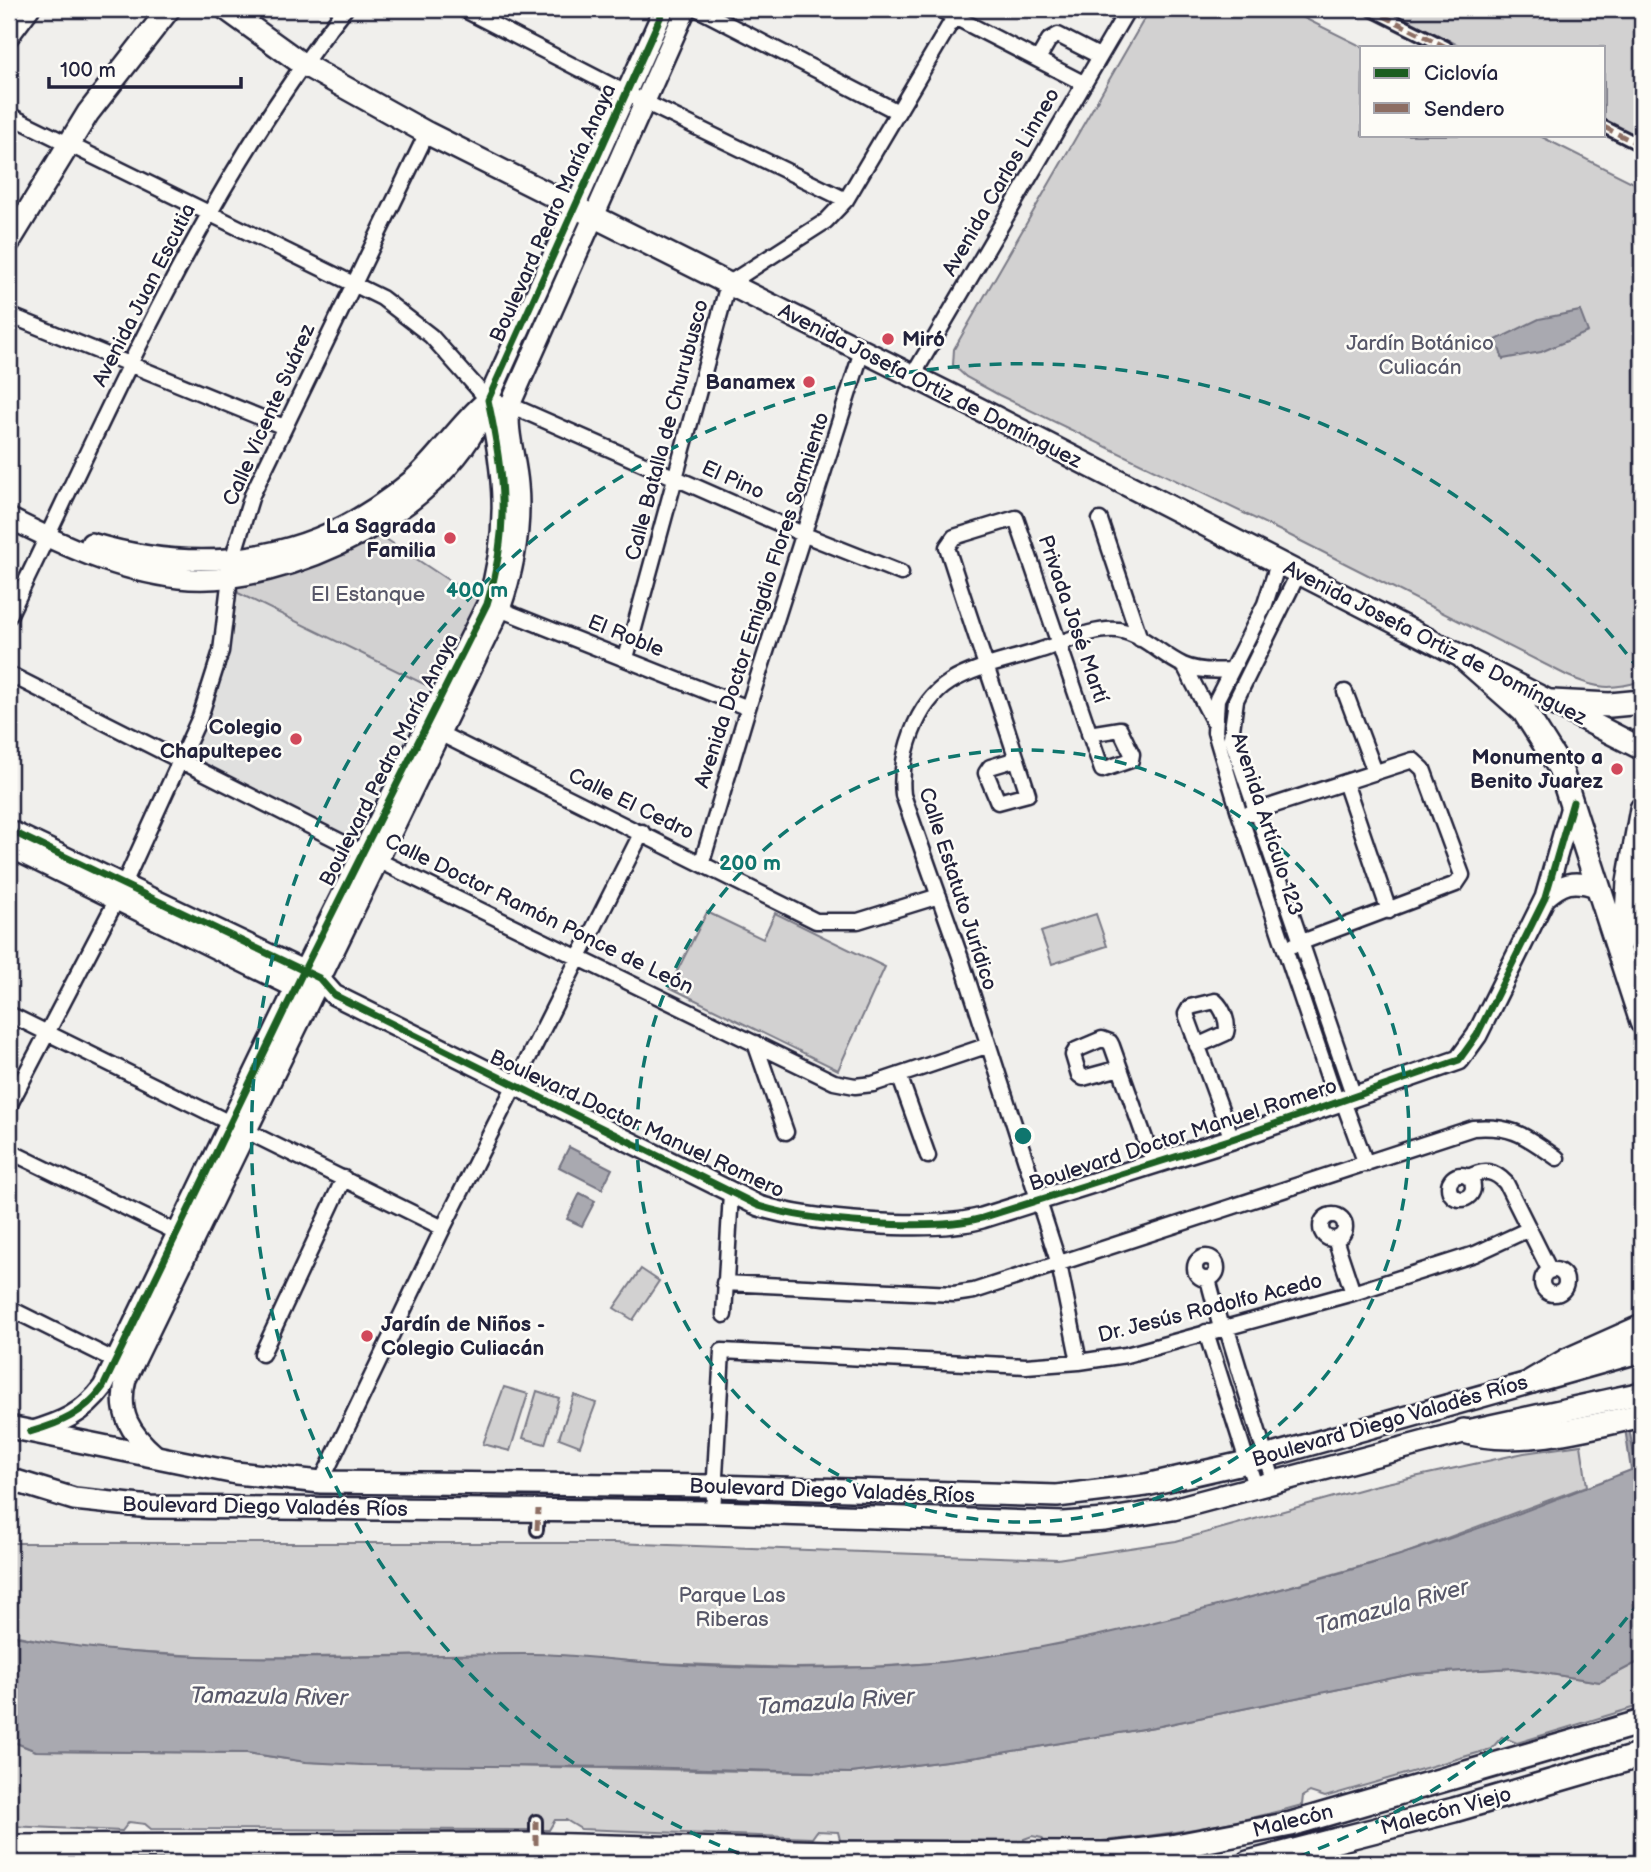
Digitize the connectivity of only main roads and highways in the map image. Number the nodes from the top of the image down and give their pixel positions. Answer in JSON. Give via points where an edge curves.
{"nodes":[{"id":1,"x":226,"y":9,"type":"edge"},
{"id":2,"x":163,"y":11,"type":"edge"},
{"id":3,"x":9,"y":242,"type":"edge"},
{"id":4,"x":1465,"y":659,"type":"junction"},
{"id":5,"x":1552,"y":702,"type":"junction"},
{"id":6,"x":1642,"y":702,"type":"edge"},
{"id":7,"x":1642,"y":748,"type":"edge"},
{"id":8,"x":1642,"y":809,"type":"edge"},
{"id":9,"x":1618,"y":948,"type":"junction"},
{"id":10,"x":1642,"y":1022,"type":"edge"},
{"id":11,"x":1642,"y":1327,"type":"edge"},
{"id":12,"x":1642,"y":1351,"type":"edge"},
{"id":13,"x":1532,"y":1381,"type":"junction"},
{"id":14,"x":1642,"y":1393,"type":"edge"},
{"id":15,"x":1642,"y":1415,"type":"edge"},
{"id":16,"x":9,"y":1427,"type":"edge"},
{"id":17,"x":1464,"y":1431,"type":"junction"},
{"id":18,"x":236,"y":1473,"type":"junction"},
{"id":19,"x":9,"y":1479,"type":"edge"},
{"id":20,"x":202,"y":1507,"type":"junction"},
{"id":21,"x":1642,"y":1722,"type":"edge"},
{"id":22,"x":1642,"y":1755,"type":"edge"},
{"id":23,"x":13,"y":1849,"type":"edge"},
{"id":24,"x":209,"y":1854,"type":"edge"},
{"id":25,"x":1271,"y":1861,"type":"edge"},
{"id":26,"x":1248,"y":1863,"type":"edge"}],
"edges":[{"from":1,"to":4,"type":"main road","name":"Avenida Josefa Ortiz de Domínguez","via":[[301,64],[427,132]]},
{"from":2,"to":3,"type":"main road","via":[[68,143]]},
{"from":4,"to":5,"type":"main road","name":"Avenida Josefa Ortiz de Domínguez"},
{"from":4,"to":9,"type":"main road","via":[[1536,726],[1560,768]]},
{"from":5,"to":6,"type":"main road"},
{"from":5,"to":7,"type":"main road","name":"Avenida Josefa Ortiz de Domínguez"},
{"from":8,"to":9,"type":"main road","via":[[1626,930]]},
{"from":9,"to":10,"type":"main road"},
{"from":11,"to":13,"type":"main road"},
{"from":12,"to":13,"type":"main road","name":"Boulevard Diego Valadés Ríos"},
{"from":13,"to":18,"type":"main road","name":"Boulevard Diego Valadés Ríos","via":[[1256,1460],[1146,1485],[1057,1496],[321,1482]]},
{"from":14,"to":17,"type":"main road","name":"Boulevard Diego Valadés Ríos"},
{"from":15,"to":17,"type":"main road","via":[[1540,1434],[1492,1437]]},
{"from":16,"to":18,"type":"main road","name":"Boulevard Diego Valadés Ríos"},
{"from":17,"to":20,"type":"main road","name":"Boulevard Diego Valadés Ríos","via":[[1173,1509],[1063,1523],[713,1512],[537,1520]]},
{"from":18,"to":20,"type":"main road","via":[[241,1490],[236,1497]]},
{"from":19,"to":20,"type":"main road","name":"Boulevard Diego Valadés Ríos","via":[[74,1499]]},
{"from":21,"to":24,"type":"main road","name":"Malecón","via":[[1291,1824],[1171,1847],[1058,1856],[536,1845]]},
{"from":22,"to":25,"type":"main road","name":"Malecón Viejo"},
{"from":23,"to":24,"type":"main road","name":"Malecón"},
{"from":25,"to":26,"type":"main road","name":"Malecón Viejo"}]}
